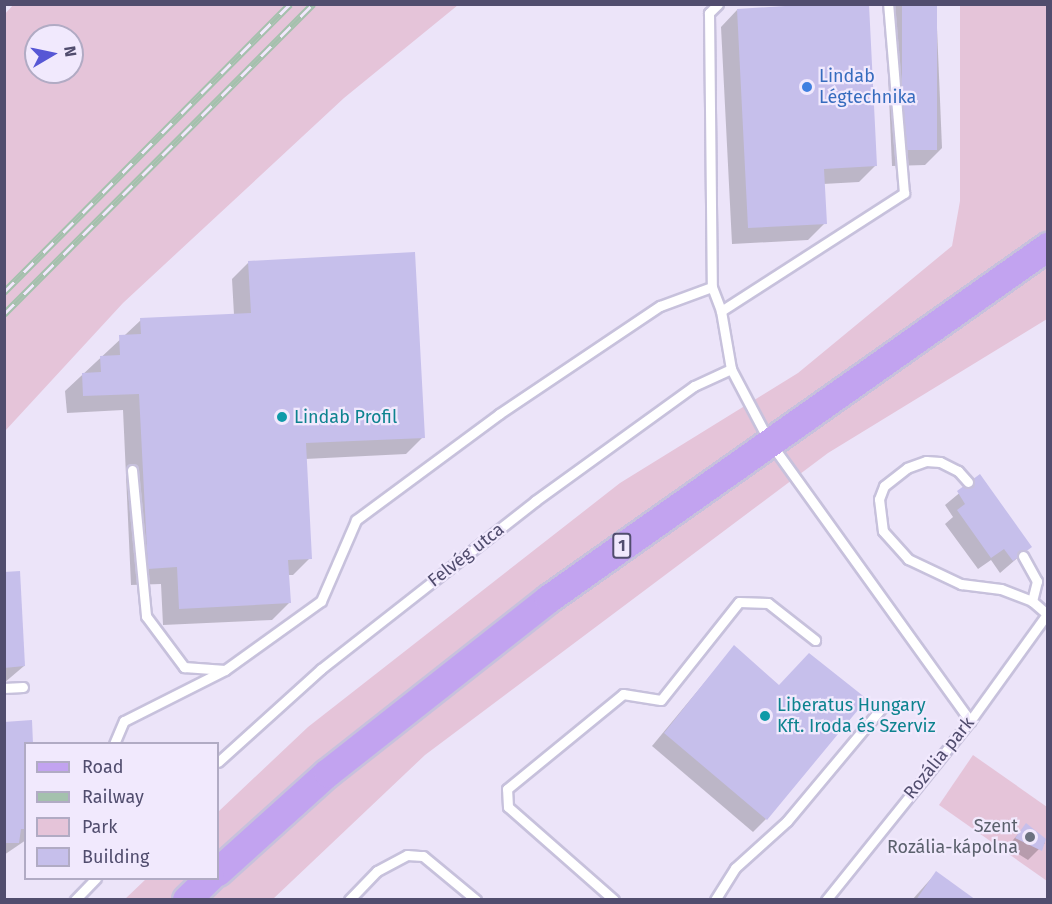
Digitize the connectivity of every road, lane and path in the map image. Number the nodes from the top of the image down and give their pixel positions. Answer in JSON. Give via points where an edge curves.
{"nodes":[{"id":1,"x":718,"y":4,"type":"edge"},
{"id":2,"x":888,"y":4,"type":"edge"},
{"id":3,"x":1047,"y":247,"type":"edge"},
{"id":4,"x":712,"y":287,"type":"junction"},
{"id":5,"x":721,"y":311,"type":"junction"},
{"id":6,"x":731,"y":369,"type":"junction"},
{"id":7,"x":769,"y":441,"type":"junction"},
{"id":8,"x":132,"y":470,"type":"dead end"},
{"id":9,"x":968,"y":482,"type":"dead end"},
{"id":10,"x":1023,"y":556,"type":"dead end"},
{"id":11,"x":1032,"y":601,"type":"junction"},
{"id":12,"x":1047,"y":614,"type":"edge"},
{"id":13,"x":815,"y":640,"type":"dead end"},
{"id":14,"x":225,"y":670,"type":"junction"},
{"id":15,"x":23,"y":687,"type":"dead end"},
{"id":16,"x":4,"y":688,"type":"edge"},
{"id":17,"x":883,"y":706,"type":"dead end"},
{"id":18,"x":970,"y":721,"type":"junction"},
{"id":19,"x":115,"y":742,"type":"edge"},
{"id":20,"x":219,"y":761,"type":"edge"},
{"id":21,"x":219,"y":871,"type":"edge"},
{"id":22,"x":95,"y":880,"type":"edge"},
{"id":23,"x":209,"y":880,"type":"edge"},
{"id":24,"x":75,"y":900,"type":"edge"},
{"id":25,"x":187,"y":900,"type":"edge"},
{"id":26,"x":349,"y":900,"type":"edge"},
{"id":27,"x":476,"y":900,"type":"edge"},
{"id":28,"x":614,"y":900,"type":"edge"},
{"id":29,"x":715,"y":900,"type":"edge"},
{"id":30,"x":826,"y":900,"type":"edge"}],
"edges":[{"from":1,"to":4,"type":"lane","via":[[709,13]]},
{"from":2,"to":5,"type":"lane","via":[[904,193]]},
{"from":3,"to":7,"type":"main road","number":"1"},
{"from":4,"to":5,"type":"lane"},
{"from":4,"to":14,"type":"lane","via":[[660,306],[499,414],[356,520],[321,601]]},
{"from":5,"to":6,"type":"lane"},
{"from":6,"to":7,"type":"lane"},
{"from":6,"to":20,"type":"lane","name":"Felvég utca","via":[[694,386],[535,501],[321,669]]},
{"from":7,"to":18,"type":"lane"},
{"from":7,"to":21,"type":"main road","number":"1","via":[[488,647],[328,773]]},
{"from":8,"to":14,"type":"lane","via":[[146,616],[184,667]]},
{"from":9,"to":11,"type":"lane","via":[[958,471],[940,462],[926,461],[907,468],[884,486],[879,499],[884,531],[908,559],[961,584],[1001,589]]},
{"from":10,"to":11,"type":"lane","via":[[1037,581]]},
{"from":11,"to":12,"type":"lane"},
{"from":12,"to":18,"type":"lane","name":"Rozália park"},
{"from":13,"to":28,"type":"lane","via":[[768,603],[739,602],[661,700],[623,694],[507,789],[508,807]]},
{"from":14,"to":19,"type":"lane","via":[[124,721]]},
{"from":15,"to":16,"type":"lane"},
{"from":17,"to":29,"type":"lane","via":[[787,821],[735,868]]},
{"from":18,"to":30,"type":"lane","name":"Rozália park"},
{"from":22,"to":24,"type":"lane"},
{"from":23,"to":25,"type":"main road"},
{"from":26,"to":27,"type":"lane","via":[[377,871],[407,855],[423,856]]}]}
